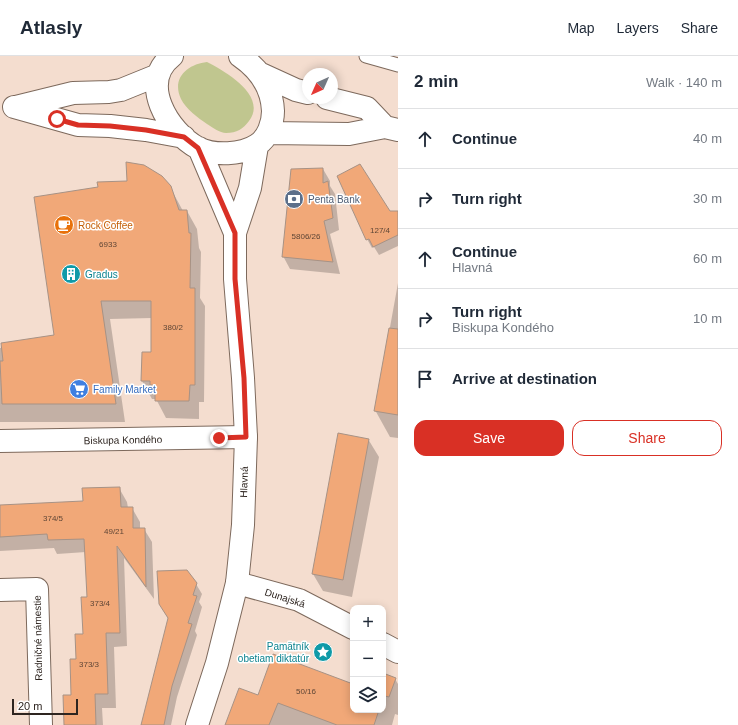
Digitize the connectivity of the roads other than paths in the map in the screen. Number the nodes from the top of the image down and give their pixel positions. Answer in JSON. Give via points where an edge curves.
{"nodes":[{"id":1,"x":171,"y":56,"type":"edge"},
{"id":2,"x":240,"y":56,"type":"edge"},
{"id":3,"x":366,"y":56,"type":"edge"},
{"id":4,"x":398,"y":65,"type":"edge"},
{"id":5,"x":261,"y":74,"type":"junction"},
{"id":6,"x":158,"y":75,"type":"junction"},
{"id":7,"x":302,"y":92,"type":"edge"},
{"id":8,"x":338,"y":101,"type":"edge"},
{"id":9,"x":7,"y":107,"type":"edge"},
{"id":10,"x":391,"y":129,"type":"edge"},
{"id":11,"x":262,"y":139,"type":"junction"},
{"id":12,"x":191,"y":143,"type":"junction"},
{"id":13,"x":235,"y":233,"type":"junction"},
{"id":14,"x":246,"y":437,"type":"junction"},
{"id":15,"x":0,"y":441,"type":"edge"},
{"id":16,"x":237,"y":583,"type":"junction"},
{"id":17,"x":0,"y":590,"type":"edge"},
{"id":18,"x":350,"y":626,"type":"edge"},
{"id":19,"x":386,"y":646,"type":"edge"},
{"id":20,"x":398,"y":652,"type":"edge"},
{"id":21,"x":41,"y":725,"type":"edge"},
{"id":22,"x":197,"y":725,"type":"edge"}],
"edges":[{"from":1,"to":6,"type":"main road"},
{"from":2,"to":5,"type":"main road"},
{"from":3,"to":4,"type":"lane"},
{"from":5,"to":7,"type":"main road"},
{"from":5,"to":11,"type":"main road","via":[[269,89],[273,118]]},
{"from":6,"to":9,"type":"main road","via":[[121,90],[73,93]]},
{"from":6,"to":12,"type":"main road","via":[[157,93],[162,110]]},
{"from":8,"to":10,"type":"main road","via":[[367,108]]},
{"from":9,"to":12,"type":"main road","via":[[78,125],[146,130]]},
{"from":10,"to":11,"type":"main road"},
{"from":11,"to":12,"type":"main road","via":[[238,153],[218,154]]},
{"from":11,"to":13,"type":"main road"},
{"from":12,"to":13,"type":"main road"},
{"from":13,"to":14,"type":"main road","name":"Hlavná","via":[[235,279],[244,378]]},
{"from":14,"to":15,"type":"main road","name":"Biskupa Kondého"},
{"from":14,"to":16,"type":"main road","name":"Hlavná","via":[[243,525]]},
{"from":16,"to":18,"type":"main road","name":"Dunajská","via":[[299,600]]},
{"from":16,"to":22,"type":"main road","name":"Hlavná","via":[[217,663]]},
{"from":17,"to":21,"type":"main road","name":"Radničné námestie","via":[[37,589]]},
{"from":19,"to":20,"type":"main road"}]}
